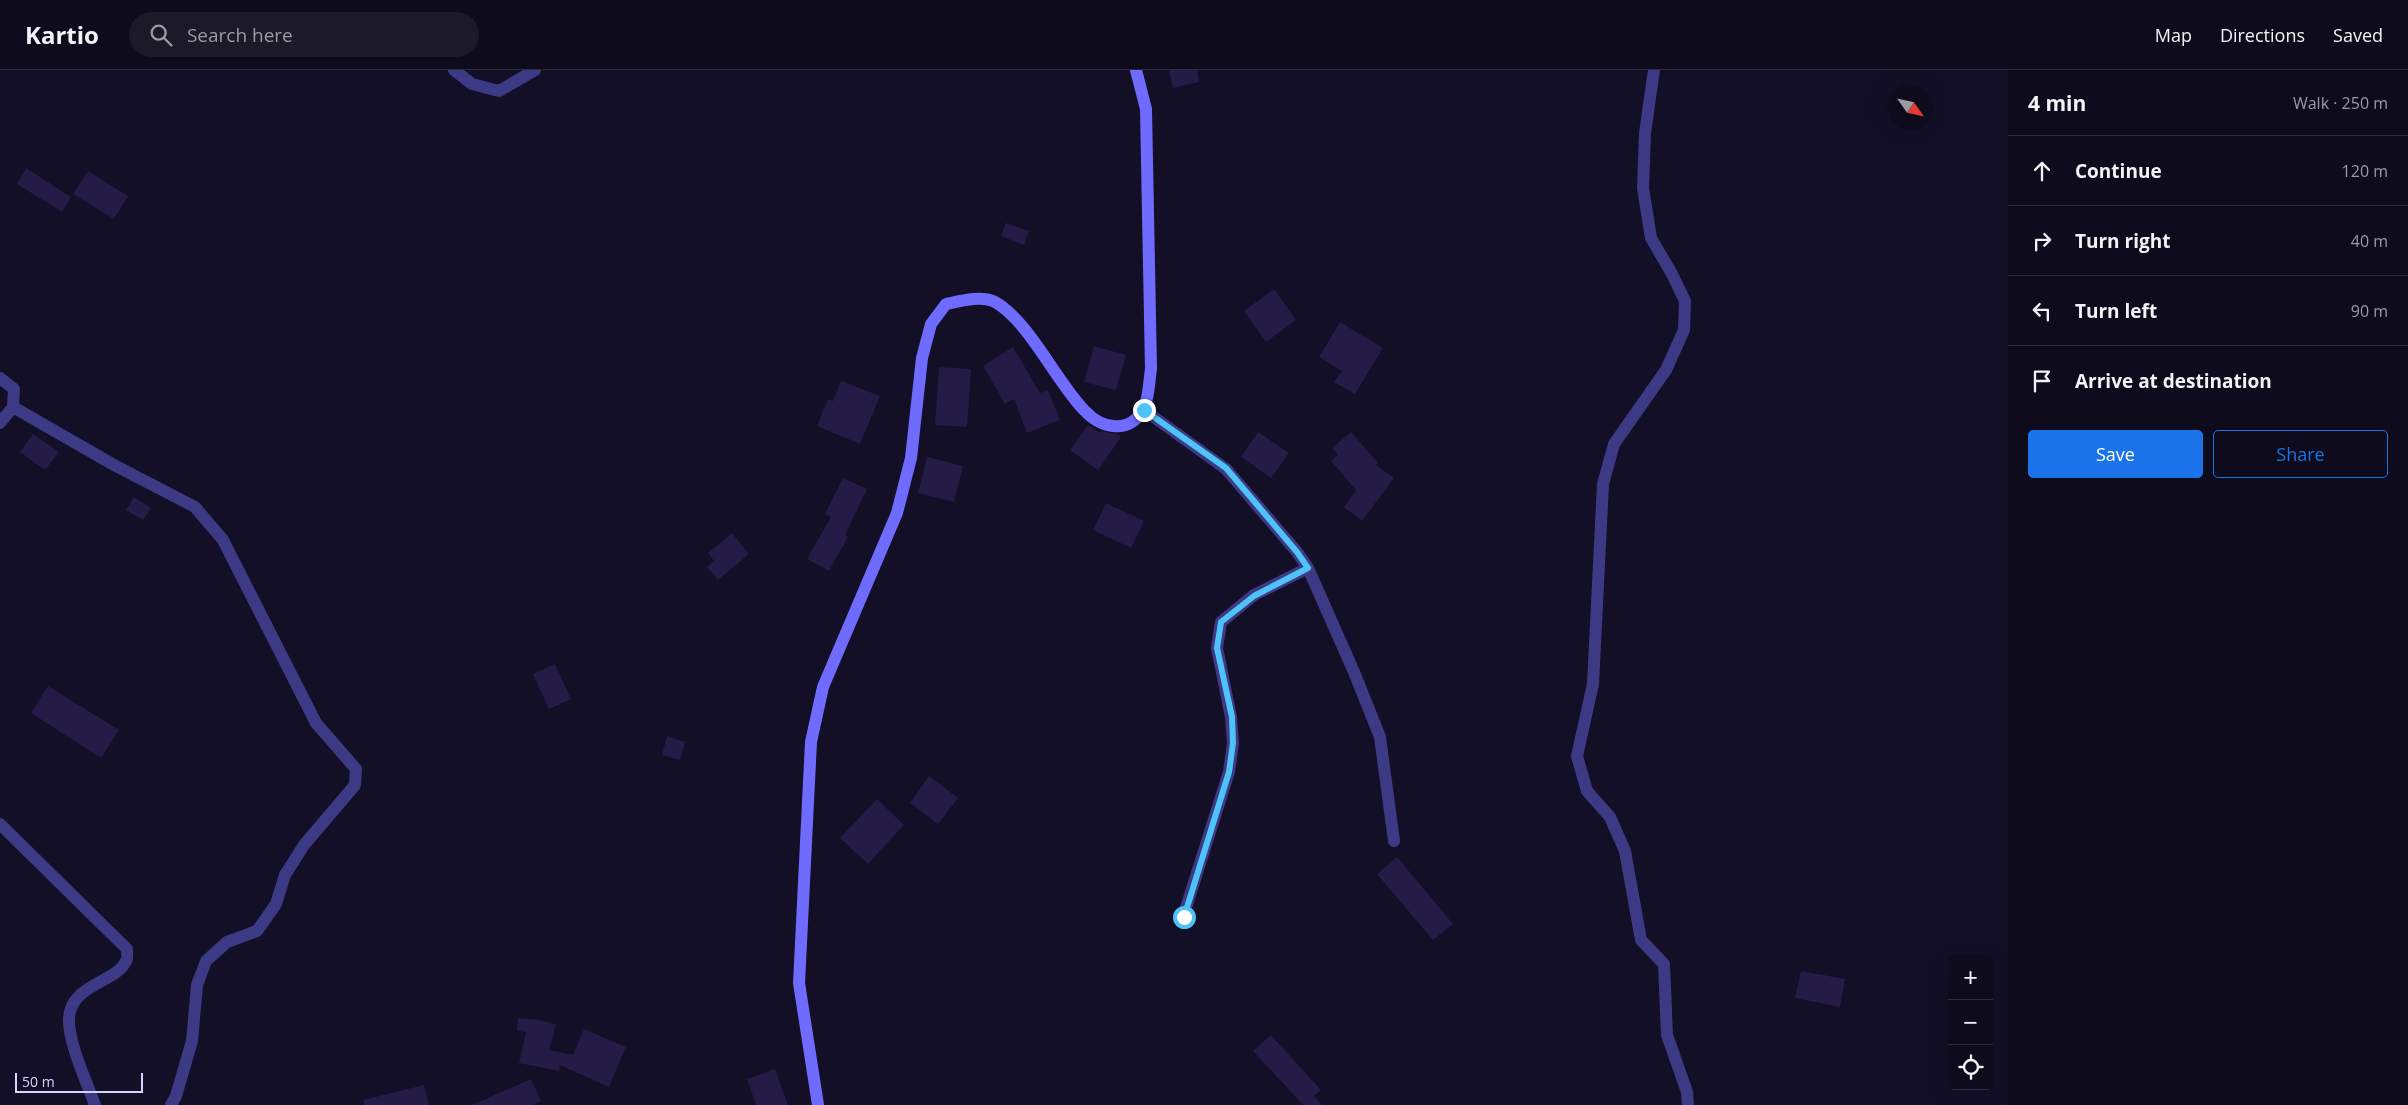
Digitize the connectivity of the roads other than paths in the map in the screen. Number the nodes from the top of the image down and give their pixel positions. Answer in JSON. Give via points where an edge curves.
{"nodes":[{"id":1,"x":454,"y":70,"type":"edge"},
{"id":2,"x":535,"y":70,"type":"edge"},
{"id":3,"x":1136,"y":70,"type":"edge"},
{"id":4,"x":1654,"y":70,"type":"edge"},
{"id":5,"x":0,"y":378,"type":"edge"},
{"id":6,"x":13,"y":407,"type":"junction"},
{"id":7,"x":1144,"y":410,"type":"junction"},
{"id":8,"x":0,"y":423,"type":"edge"},
{"id":9,"x":1308,"y":568,"type":"junction"},
{"id":10,"x":0,"y":824,"type":"edge"},
{"id":11,"x":1394,"y":841,"type":"dead end"},
{"id":12,"x":1184,"y":917,"type":"dead end"},
{"id":13,"x":94,"y":1105,"type":"edge"},
{"id":14,"x":170,"y":1105,"type":"edge"},
{"id":15,"x":818,"y":1105,"type":"edge"},
{"id":16,"x":1688,"y":1105,"type":"edge"}],
"edges":[{"from":1,"to":2,"type":"street","via":[[472,84],[499,91]]},
{"from":3,"to":7,"type":"main road","via":[[1146,109],[1151,369]]},
{"from":4,"to":16,"type":"street","via":[[1645,133],[1643,188],[1651,238],[1685,301],[1684,330],[1666,370],[1614,444],[1603,484],[1593,684],[1577,756],[1587,791],[1610,817],[1625,851],[1641,940],[1664,964],[1667,1035],[1687,1092]]},
{"from":5,"to":6,"type":"street","via":[[14,389]]},
{"from":6,"to":8,"type":"street"},
{"from":6,"to":14,"type":"street","via":[[195,507],[223,540],[316,723],[356,769],[355,785],[304,845],[285,875],[276,904],[257,930],[227,942],[206,961],[197,985],[192,1041],[176,1096]]},
{"from":7,"to":9,"type":"street","via":[[1226,468]]},
{"from":7,"to":15,"type":"main road","via":[[1120,428],[1106,426],[1085,412],[1013,316],[994,301],[970,299],[946,304],[931,324],[922,358],[911,458],[897,513],[823,687],[811,742],[799,983]]},
{"from":9,"to":11,"type":"street","via":[[1380,737]]},
{"from":9,"to":12,"type":"street","via":[[1254,596],[1221,622],[1217,648],[1232,717],[1233,743],[1229,772]]},
{"from":10,"to":13,"type":"street","via":[[127,949],[127,960],[119,970],[75,1000],[69,1019],[72,1040]]}]}
